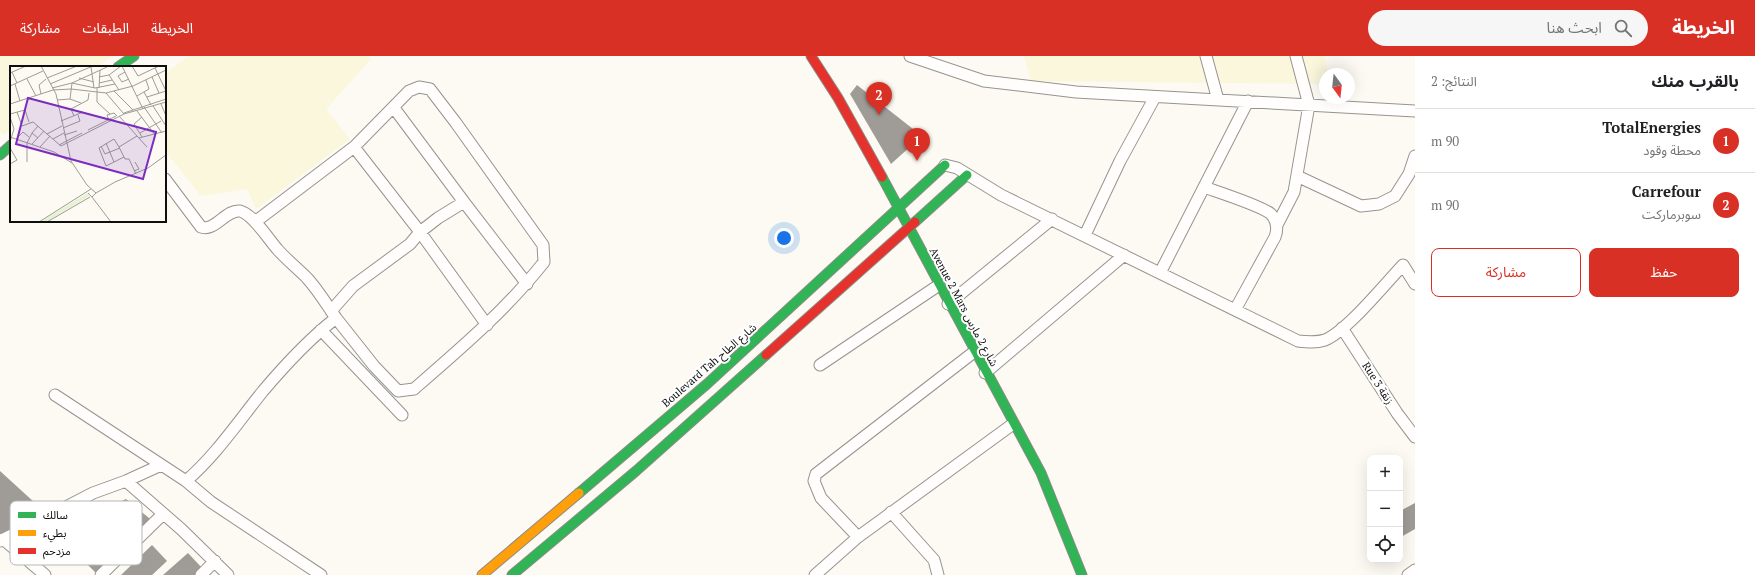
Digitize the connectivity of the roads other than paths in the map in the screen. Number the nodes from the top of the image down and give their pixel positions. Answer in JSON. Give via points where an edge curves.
{"nodes":[{"id":1,"x":134,"y":56,"type":"edge"},
{"id":2,"x":811,"y":56,"type":"edge"},
{"id":3,"x":910,"y":56,"type":"edge"},
{"id":4,"x":1206,"y":56,"type":"edge"},
{"id":5,"x":1296,"y":56,"type":"edge"},
{"id":6,"x":119,"y":66,"type":"edge"},
{"id":7,"x":1155,"y":97,"type":"junction"},
{"id":8,"x":1218,"y":100,"type":"junction"},
{"id":9,"x":1248,"y":101,"type":"junction"},
{"id":10,"x":1309,"y":105,"type":"junction"},
{"id":11,"x":394,"y":108,"type":"junction"},
{"id":12,"x":1415,"y":111,"type":"edge"},
{"id":13,"x":10,"y":146,"type":"edge"},
{"id":14,"x":354,"y":147,"type":"junction"},
{"id":15,"x":0,"y":154,"type":"edge"},
{"id":16,"x":1415,"y":156,"type":"edge"},
{"id":17,"x":945,"y":165,"type":"joint"},
{"id":18,"x":967,"y":175,"type":"junction"},
{"id":19,"x":1297,"y":176,"type":"junction"},
{"id":20,"x":166,"y":181,"type":"edge"},
{"id":21,"x":1204,"y":187,"type":"junction"},
{"id":22,"x":464,"y":202,"type":"junction"},
{"id":23,"x":899,"y":209,"type":"junction"},
{"id":24,"x":1052,"y":219,"type":"junction"},
{"id":25,"x":255,"y":222,"type":"junction"},
{"id":26,"x":1277,"y":225,"type":"junction"},
{"id":27,"x":908,"y":228,"type":"junction"},
{"id":28,"x":420,"y":232,"type":"junction"},
{"id":29,"x":1085,"y":235,"type":"junction"},
{"id":30,"x":1124,"y":255,"type":"junction"},
{"id":31,"x":1160,"y":273,"type":"junction"},
{"id":32,"x":527,"y":284,"type":"junction"},
{"id":33,"x":1415,"y":284,"type":"edge"},
{"id":34,"x":939,"y":285,"type":"junction"},
{"id":35,"x":948,"y":304,"type":"junction"},
{"id":36,"x":1235,"y":310,"type":"junction"},
{"id":37,"x":334,"y":315,"type":"junction"},
{"id":38,"x":487,"y":325,"type":"junction"},
{"id":39,"x":1342,"y":328,"type":"junction"},
{"id":40,"x":321,"y":330,"type":"junction"},
{"id":41,"x":974,"y":352,"type":"junction"},
{"id":42,"x":820,"y":365,"type":"dead end"},
{"id":43,"x":985,"y":373,"type":"junction"},
{"id":44,"x":55,"y":395,"type":"dead end"},
{"id":45,"x":402,"y":415,"type":"dead end"},
{"id":46,"x":1013,"y":424,"type":"junction"},
{"id":47,"x":1415,"y":437,"type":"edge"},
{"id":48,"x":161,"y":465,"type":"junction"},
{"id":49,"x":126,"y":481,"type":"junction"},
{"id":50,"x":186,"y":481,"type":"junction"},
{"id":51,"x":79,"y":501,"type":"edge"},
{"id":52,"x":891,"y":512,"type":"junction"},
{"id":53,"x":163,"y":514,"type":"junction"},
{"id":54,"x":142,"y":535,"type":"edge"},
{"id":55,"x":858,"y":537,"type":"junction"},
{"id":56,"x":2,"y":540,"type":"edge"},
{"id":57,"x":10,"y":547,"type":"edge"},
{"id":58,"x":215,"y":561,"type":"junction"},
{"id":59,"x":33,"y":565,"type":"edge"},
{"id":60,"x":111,"y":565,"type":"edge"},
{"id":61,"x":1415,"y":570,"type":"edge"},
{"id":62,"x":517,"y":574,"type":"edge"},
{"id":63,"x":45,"y":575,"type":"edge"},
{"id":64,"x":101,"y":575,"type":"edge"},
{"id":65,"x":201,"y":575,"type":"edge"},
{"id":66,"x":228,"y":575,"type":"edge"},
{"id":67,"x":321,"y":575,"type":"edge"},
{"id":68,"x":482,"y":575,"type":"edge"},
{"id":69,"x":815,"y":575,"type":"edge"},
{"id":70,"x":938,"y":575,"type":"edge"},
{"id":71,"x":1082,"y":575,"type":"edge"},
{"id":72,"x":1408,"y":575,"type":"edge"}],
"edges":[{"from":1,"to":6,"type":"street"},
{"from":2,"to":23,"type":"street","name":"Avenue 2 Mars شارع 2 مارس","via":[[835,93]]},
{"from":3,"to":7,"type":"street","via":[[984,81],[1076,92]]},
{"from":4,"to":8,"type":"street"},
{"from":5,"to":10,"type":"street"},
{"from":7,"to":8,"type":"street"},
{"from":7,"to":29,"type":"street"},
{"from":8,"to":9,"type":"street"},
{"from":9,"to":10,"type":"street"},
{"from":9,"to":21,"type":"street"},
{"from":10,"to":12,"type":"street"},
{"from":10,"to":19,"type":"street"},
{"from":11,"to":14,"type":"street"},
{"from":11,"to":22,"type":"street"},
{"from":11,"to":32,"type":"street","via":[[409,91],[419,87],[430,89],[456,123],[543,245],[544,262]]},
{"from":13,"to":15,"type":"street"},
{"from":14,"to":25,"type":"street"},
{"from":14,"to":28,"type":"street"},
{"from":16,"to":19,"type":"street","via":[[1409,174],[1395,196],[1379,204],[1361,206]]},
{"from":17,"to":18,"type":"street","via":[[957,168]]},
{"from":17,"to":23,"type":"street","name":"Boulevard Tah شارع الطاح"},
{"from":18,"to":24,"type":"street","via":[[1001,196]]},
{"from":18,"to":27,"type":"street"},
{"from":19,"to":26,"type":"street","via":[[1294,192]]},
{"from":20,"to":25,"type":"street","via":[[201,227],[208,228],[238,211]]},
{"from":21,"to":26,"type":"street","via":[[1265,210]]},
{"from":21,"to":31,"type":"street"},
{"from":22,"to":28,"type":"street"},
{"from":22,"to":32,"type":"street"},
{"from":23,"to":27,"type":"street","name":"Avenue 2 Mars شارع 2 مارس"},
{"from":23,"to":68,"type":"street","name":"Boulevard Tah شارع الطاح","via":[[707,384]]},
{"from":24,"to":29,"type":"street"},
{"from":24,"to":35,"type":"street"},
{"from":25,"to":37,"type":"street","via":[[278,250],[308,279]]},
{"from":26,"to":36,"type":"street","via":[[1275,237]]},
{"from":27,"to":34,"type":"street","name":"Avenue 2 Mars شارع 2 مارس"},
{"from":27,"to":62,"type":"street"},
{"from":28,"to":37,"type":"street","via":[[410,244],[353,286]]},
{"from":28,"to":38,"type":"street"},
{"from":29,"to":30,"type":"street"},
{"from":30,"to":31,"type":"street"},
{"from":30,"to":43,"type":"street"},
{"from":31,"to":36,"type":"street"},
{"from":32,"to":38,"type":"street"},
{"from":33,"to":39,"type":"street","via":[[1403,265]]},
{"from":34,"to":35,"type":"street","name":"Avenue 2 Mars شارع 2 مارس"},
{"from":34,"to":42,"type":"street"},
{"from":35,"to":41,"type":"street","name":"Avenue 2 Mars شارع 2 مارس"},
{"from":36,"to":39,"type":"street","via":[[1298,341],[1318,342]]},
{"from":37,"to":38,"type":"street","via":[[374,366],[398,391],[414,389]]},
{"from":37,"to":40,"type":"street"},
{"from":39,"to":47,"type":"street","name":"Rue 3 زنقة"},
{"from":40,"to":45,"type":"street"},
{"from":40,"to":50,"type":"street","via":[[264,390],[206,464]]},
{"from":41,"to":43,"type":"street","name":"Avenue 2 Mars شارع 2 مارس"},
{"from":41,"to":55,"type":"street","via":[[816,474],[814,481],[821,498]]},
{"from":43,"to":46,"type":"street","name":"Avenue 2 Mars شارع 2 مارس"},
{"from":44,"to":48,"type":"street"},
{"from":46,"to":52,"type":"street"},
{"from":46,"to":71,"type":"street","name":"Avenue 2 Mars شارع 2 مارس","via":[[1049,490]]},
{"from":48,"to":49,"type":"street"},
{"from":48,"to":50,"type":"street"},
{"from":49,"to":51,"type":"street"},
{"from":49,"to":53,"type":"street"},
{"from":50,"to":67,"type":"street","via":[[211,502]]},
{"from":52,"to":55,"type":"street"},
{"from":52,"to":70,"type":"street","via":[[934,560]]},
{"from":53,"to":54,"type":"street"},
{"from":53,"to":58,"type":"street"},
{"from":55,"to":69,"type":"street"},
{"from":56,"to":57,"type":"street"},
{"from":58,"to":65,"type":"street"},
{"from":58,"to":66,"type":"street"},
{"from":59,"to":63,"type":"street"},
{"from":60,"to":64,"type":"street"},
{"from":61,"to":72,"type":"street"}]}
